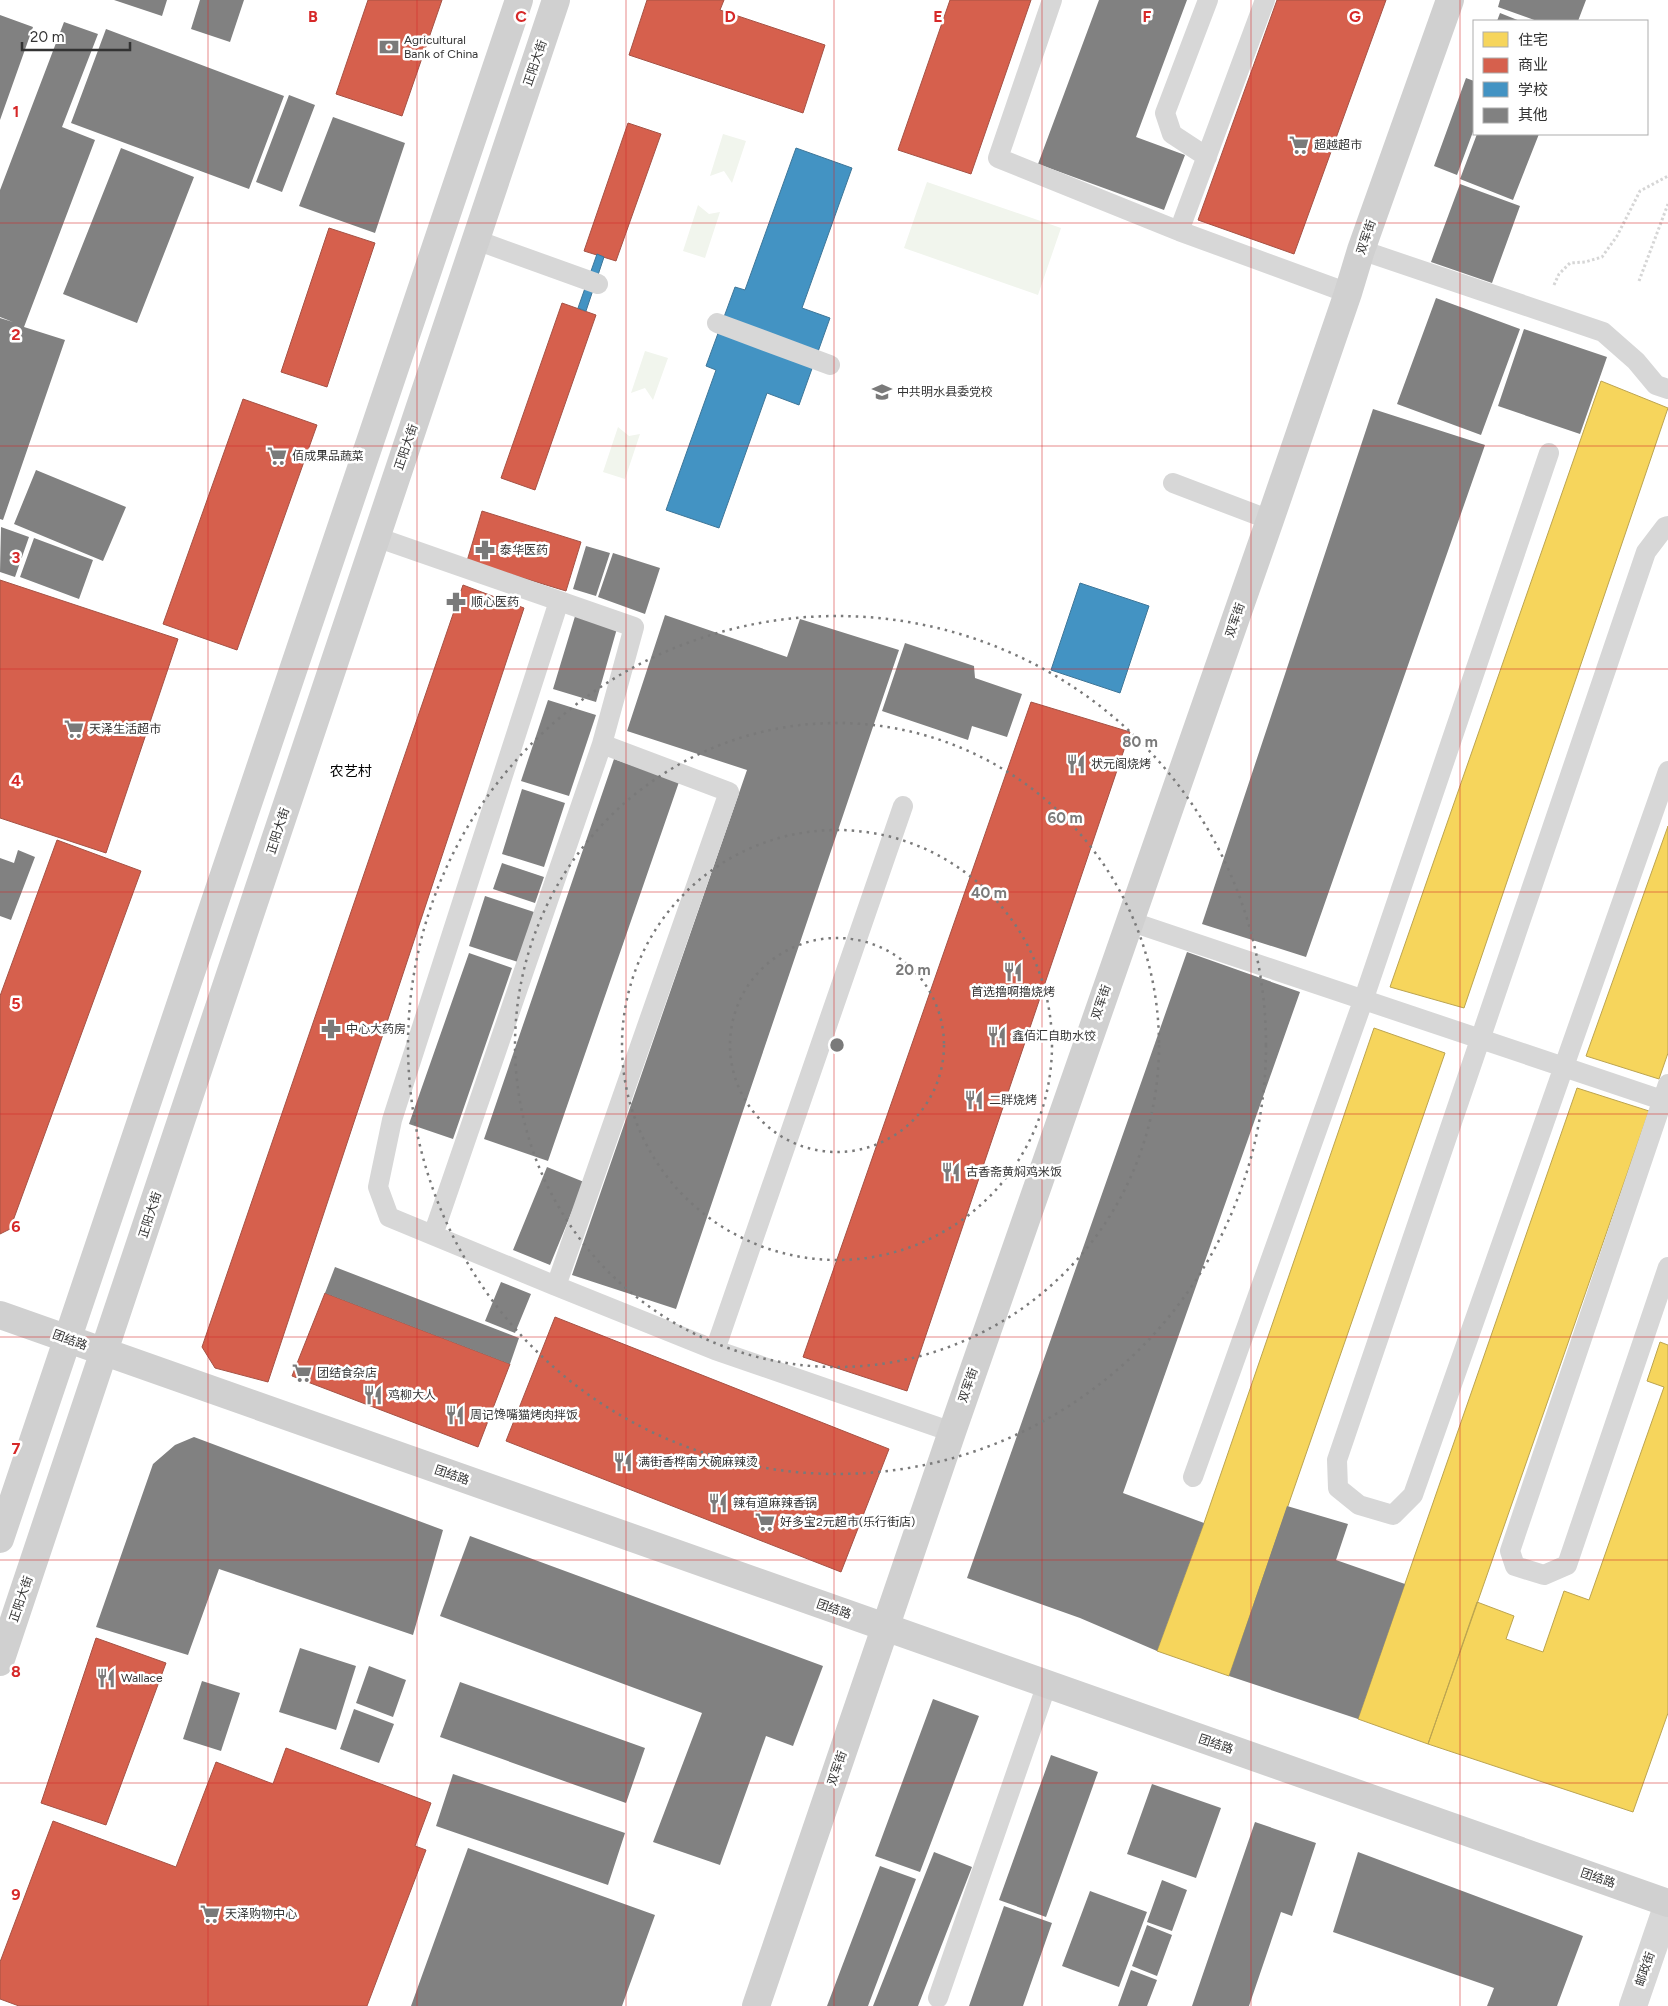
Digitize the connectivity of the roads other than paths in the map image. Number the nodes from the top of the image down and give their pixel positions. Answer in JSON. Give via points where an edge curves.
{"nodes":[{"id":1,"x":519,"y":0,"type":"edge"},
{"id":2,"x":556,"y":0,"type":"edge"},
{"id":3,"x":1052,"y":0,"type":"edge"},
{"id":4,"x":1208,"y":0,"type":"edge"},
{"id":5,"x":1265,"y":0,"type":"edge"},
{"id":6,"x":1450,"y":0,"type":"edge"},
{"id":7,"x":1207,"y":157,"type":"junction"},
{"id":8,"x":1180,"y":231,"type":"junction"},
{"id":9,"x":476,"y":240,"type":"junction"},
{"id":10,"x":1361,"y":250,"type":"junction"},
{"id":11,"x":598,"y":284,"type":"dead end"},
{"id":12,"x":1348,"y":293,"type":"junction"},
{"id":13,"x":717,"y":323,"type":"dead end"},
{"id":14,"x":830,"y":365,"type":"dead end"},
{"id":15,"x":1668,"y":389,"type":"edge"},
{"id":16,"x":1549,"y":453,"type":"dead end"},
{"id":17,"x":1174,"y":483,"type":"dead end"},
{"id":18,"x":1270,"y":520,"type":"junction"},
{"id":19,"x":1668,"y":526,"type":"edge"},
{"id":20,"x":376,"y":537,"type":"junction"},
{"id":21,"x":559,"y":601,"type":"junction"},
{"id":22,"x":602,"y":744,"type":"junction"},
{"id":23,"x":1668,"y":771,"type":"edge"},
{"id":24,"x":903,"y":806,"type":"dead end"},
{"id":25,"x":1129,"y":921,"type":"junction"},
{"id":26,"x":1363,"y":1001,"type":"junction"},
{"id":27,"x":1480,"y":1040,"type":"junction"},
{"id":28,"x":1564,"y":1067,"type":"junction"},
{"id":29,"x":1666,"y":1096,"type":"edge"},
{"id":30,"x":433,"y":1235,"type":"junction"},
{"id":31,"x":1668,"y":1267,"type":"edge"},
{"id":32,"x":556,"y":1286,"type":"junction"},
{"id":33,"x":0,"y":1315,"type":"edge"},
{"id":34,"x":68,"y":1339,"type":"junction"},
{"id":35,"x":715,"y":1350,"type":"junction"},
{"id":36,"x":104,"y":1352,"type":"junction"},
{"id":37,"x":952,"y":1432,"type":"junction"},
{"id":38,"x":1193,"y":1477,"type":"dead end"},
{"id":39,"x":0,"y":1539,"type":"edge"},
{"id":40,"x":885,"y":1627,"type":"junction"},
{"id":41,"x":0,"y":1662,"type":"edge"},
{"id":42,"x":1047,"y":1684,"type":"junction"},
{"id":43,"x":1668,"y":1904,"type":"edge"},
{"id":44,"x":938,"y":1998,"type":"dead end"},
{"id":45,"x":756,"y":2006,"type":"edge"},
{"id":46,"x":1633,"y":2006,"type":"edge"}],
"edges":[{"from":1,"to":34,"type":"street"},
{"from":2,"to":9,"type":"street","name":"正阳大街"},
{"from":3,"to":8,"type":"lane","via":[[998,158]]},
{"from":4,"to":7,"type":"lane","via":[[1165,113],[1172,134]]},
{"from":5,"to":7,"type":"lane"},
{"from":6,"to":10,"type":"street","name":"双军街"},
{"from":7,"to":8,"type":"lane"},
{"from":8,"to":12,"type":"lane"},
{"from":9,"to":11,"type":"lane"},
{"from":9,"to":20,"type":"street","name":"正阳大街"},
{"from":10,"to":12,"type":"street","name":"双军街"},
{"from":10,"to":15,"type":"lane","via":[[1603,332],[1636,361],[1656,385]]},
{"from":12,"to":18,"type":"street","name":"双军街"},
{"from":13,"to":14,"type":"lane"},
{"from":16,"to":26,"type":"lane"},
{"from":17,"to":18,"type":"lane"},
{"from":18,"to":25,"type":"street","name":"双军街"},
{"from":19,"to":27,"type":"lane","via":[[1646,552]]},
{"from":20,"to":21,"type":"lane"},
{"from":20,"to":36,"type":"street","name":"正阳大街"},
{"from":21,"to":22,"type":"lane","via":[[634,627]]},
{"from":21,"to":30,"type":"lane","via":[[392,1120],[378,1187],[388,1217]]},
{"from":22,"to":30,"type":"lane"},
{"from":22,"to":32,"type":"lane","via":[[729,792]]},
{"from":23,"to":28,"type":"lane"},
{"from":24,"to":35,"type":"lane"},
{"from":25,"to":26,"type":"lane"},
{"from":25,"to":37,"type":"street","name":"双军街"},
{"from":26,"to":27,"type":"lane"},
{"from":26,"to":38,"type":"lane"},
{"from":27,"to":28,"type":"lane"},
{"from":27,"to":28,"type":"lane","via":[[1337,1460],[1338,1488],[1359,1505],[1393,1516],[1413,1494]]},
{"from":28,"to":29,"type":"lane"},
{"from":29,"to":31,"type":"lane","via":[[1510,1551],[1515,1566],[1544,1574],[1567,1565]]},
{"from":30,"to":32,"type":"lane"},
{"from":32,"to":35,"type":"lane"},
{"from":33,"to":34,"type":"street","name":"团结路"},
{"from":34,"to":36,"type":"street","name":"团结路"},
{"from":34,"to":39,"type":"street"},
{"from":35,"to":37,"type":"lane"},
{"from":36,"to":40,"type":"street","name":"团结路"},
{"from":36,"to":41,"type":"street","name":"正阳大街"},
{"from":37,"to":40,"type":"street","name":"双军街"},
{"from":40,"to":42,"type":"street","name":"团结路"},
{"from":40,"to":45,"type":"street","name":"双军街"},
{"from":42,"to":43,"type":"street","name":"团结路"},
{"from":42,"to":44,"type":"lane"},
{"from":43,"to":46,"type":"street","name":"邮政街"}]}
